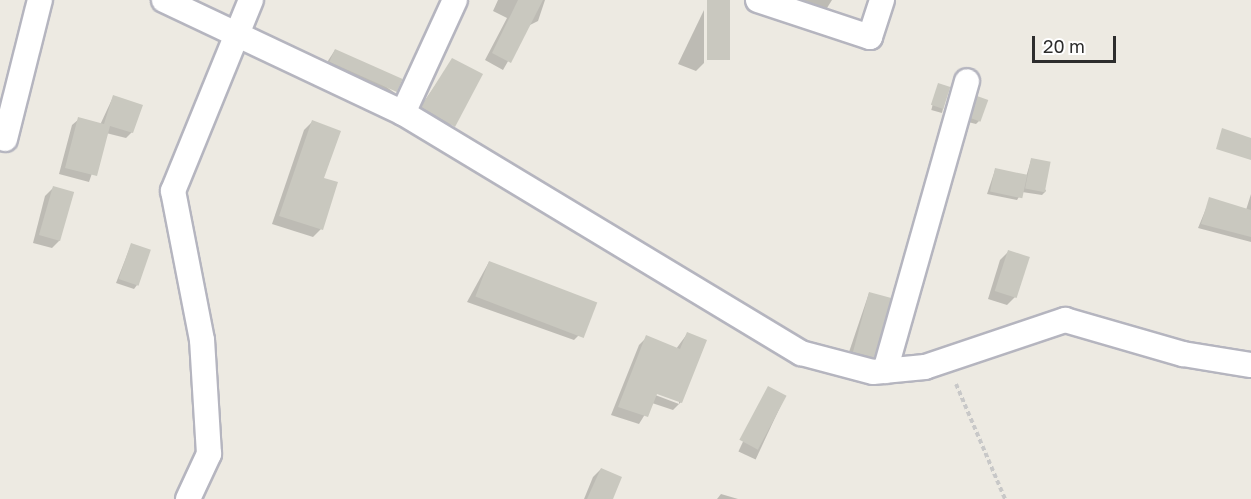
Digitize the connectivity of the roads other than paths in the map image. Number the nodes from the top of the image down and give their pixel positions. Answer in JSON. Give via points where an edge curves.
{"nodes":[{"id":1,"x":40,"y":0,"type":"edge"},
{"id":2,"x":164,"y":0,"type":"edge"},
{"id":3,"x":251,"y":0,"type":"edge"},
{"id":4,"x":455,"y":0,"type":"edge"},
{"id":5,"x":758,"y":0,"type":"edge"},
{"id":6,"x":882,"y":0,"type":"edge"},
{"id":7,"x":237,"y":35,"type":"junction"},
{"id":8,"x":967,"y":81,"type":"dead end"},
{"id":9,"x":403,"y":113,"type":"junction"},
{"id":10,"x":5,"y":140,"type":"dead end"},
{"id":11,"x":1251,"y":365,"type":"edge"},
{"id":12,"x":885,"y":371,"type":"junction"},
{"id":13,"x":188,"y":499,"type":"edge"}],
"edges":[{"from":1,"to":10,"type":"street"},
{"from":2,"to":7,"type":"street"},
{"from":3,"to":7,"type":"street"},
{"from":4,"to":9,"type":"street"},
{"from":5,"to":6,"type":"street","via":[[870,37]]},
{"from":7,"to":9,"type":"street"},
{"from":7,"to":13,"type":"street","via":[[173,191],[202,340],[209,454]]},
{"from":8,"to":12,"type":"street"},
{"from":9,"to":12,"type":"street","via":[[801,352]]},
{"from":11,"to":12,"type":"street","via":[[1183,354],[1065,320],[948,360]]}]}
